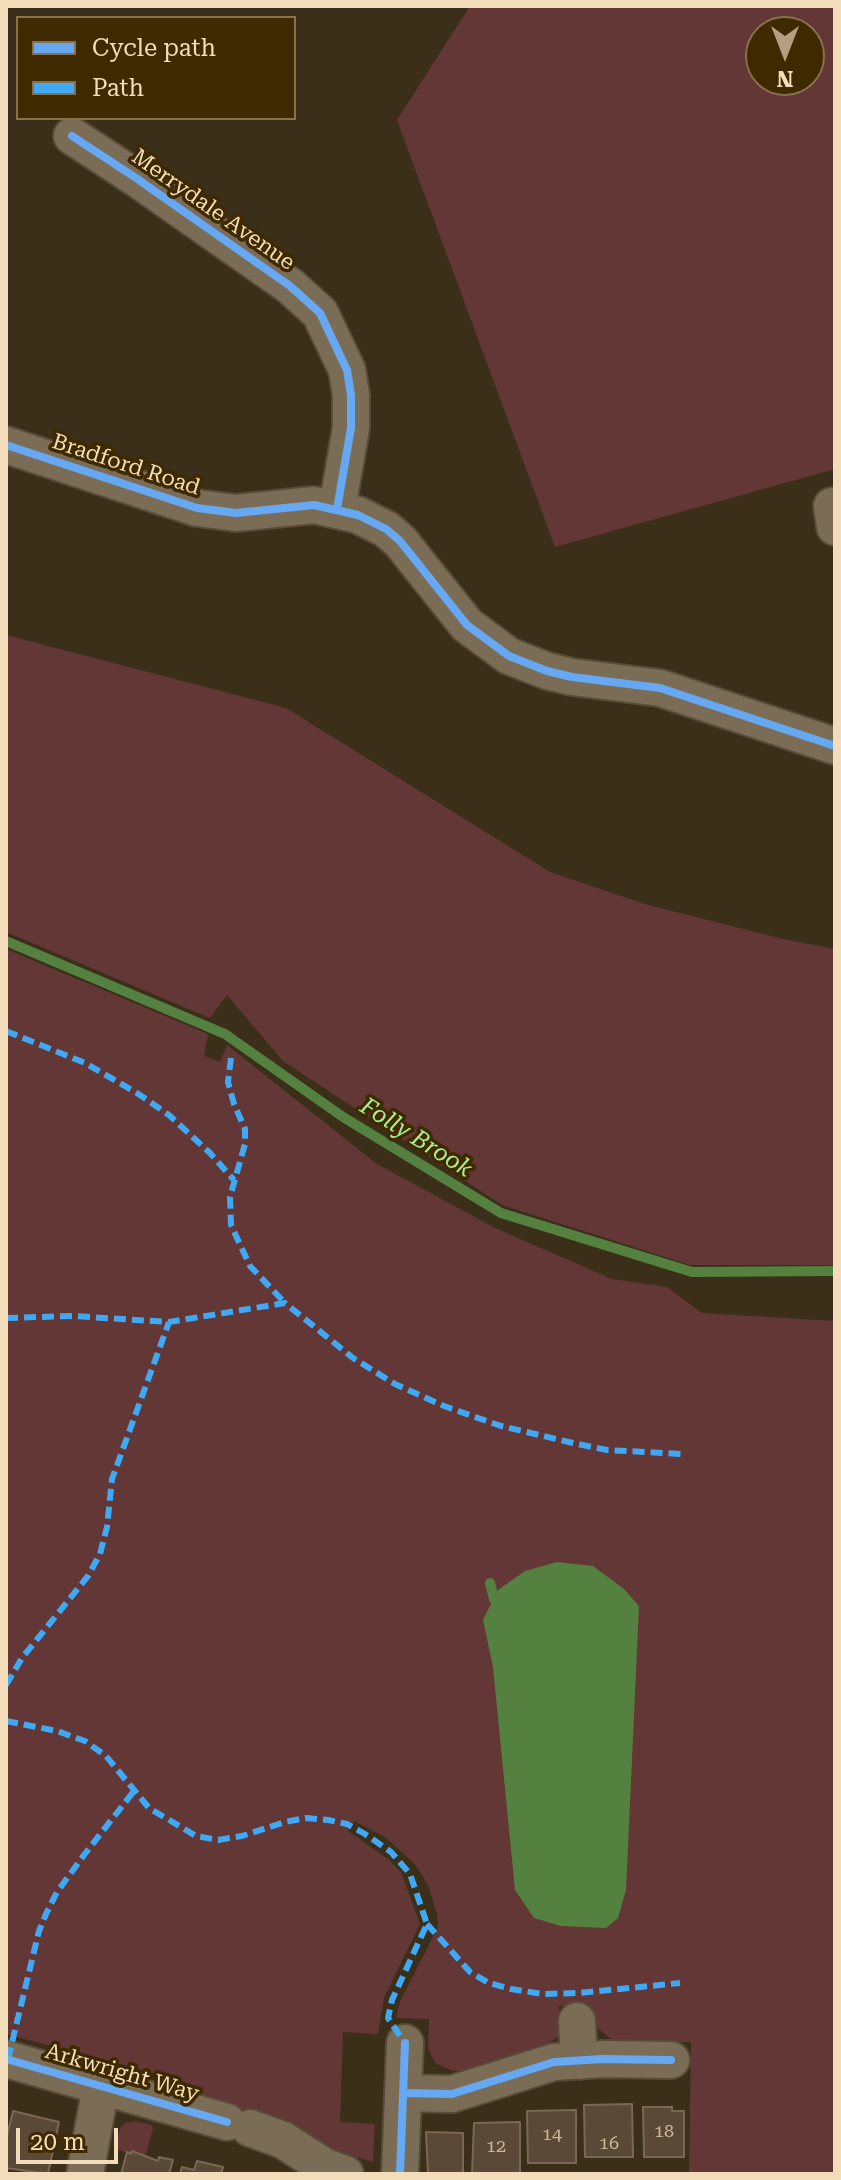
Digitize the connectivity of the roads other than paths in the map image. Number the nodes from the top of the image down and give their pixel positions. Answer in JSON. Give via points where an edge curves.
{"nodes":[{"id":1,"x":72,"y":136,"type":"dead end"},
{"id":2,"x":6,"y":445,"type":"edge"},
{"id":3,"x":337,"y":509,"type":"junction"},
{"id":4,"x":834,"y":744,"type":"edge"},
{"id":5,"x":577,"y":2021,"type":"dead end"},
{"id":6,"x":405,"y":2043,"type":"dead end"},
{"id":7,"x":6,"y":2059,"type":"edge"},
{"id":8,"x":671,"y":2060,"type":"dead end"},
{"id":9,"x":579,"y":2061,"type":"junction"},
{"id":10,"x":101,"y":2086,"type":"junction"},
{"id":11,"x":404,"y":2093,"type":"junction"},
{"id":12,"x":85,"y":2174,"type":"edge"},
{"id":13,"x":345,"y":2174,"type":"edge"},
{"id":14,"x":400,"y":2174,"type":"edge"}],
"edges":[{"from":1,"to":3,"type":"street","name":"Merrydale Avenue","via":[[290,286],[320,313],[347,370],[351,395],[351,428]]},
{"from":2,"to":3,"type":"street","name":"Bradford Road","via":[[197,508],[236,513],[294,505]]},
{"from":3,"to":4,"type":"street","name":"Bradford Road","via":[[373,522],[400,541],[467,625],[509,656],[572,677],[660,688]]},
{"from":5,"to":9,"type":"street"},
{"from":6,"to":11,"type":"street"},
{"from":7,"to":10,"type":"street","name":"Arkwright Way"},
{"from":8,"to":9,"type":"street"},
{"from":9,"to":11,"type":"street","via":[[554,2062],[452,2094]]},
{"from":10,"to":12,"type":"street","name":"Arkwright Way"},
{"from":10,"to":13,"type":"street","name":"Arkwright Way","via":[[283,2140]]},
{"from":11,"to":14,"type":"street"}]}
